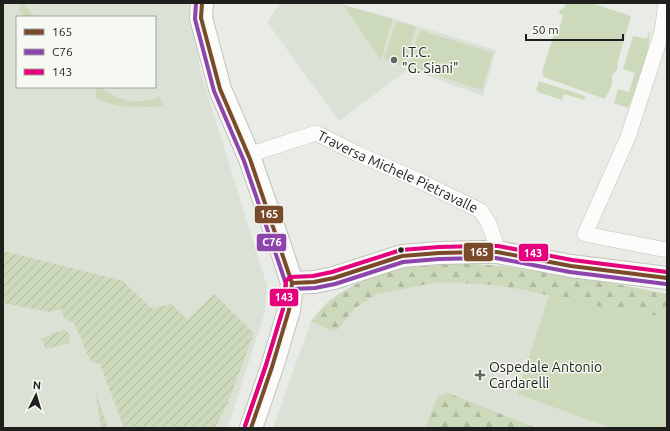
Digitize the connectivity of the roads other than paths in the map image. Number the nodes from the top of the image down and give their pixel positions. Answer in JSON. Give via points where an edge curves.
{"nodes":[{"id":1,"x":202,"y":3,"type":"edge"},
{"id":2,"x":666,"y":3,"type":"edge"},
{"id":3,"x":249,"y":157,"type":"junction"},
{"id":4,"x":667,"y":250,"type":"edge"},
{"id":5,"x":498,"y":253,"type":"junction"},
{"id":6,"x":667,"y":278,"type":"edge"},
{"id":7,"x":292,"y":283,"type":"junction"},
{"id":8,"x":251,"y":428,"type":"edge"}],
"edges":[{"from":1,"to":3,"type":"main road","via":[[201,18],[220,89]]},
{"from":2,"to":4,"type":"street","via":[[662,32],[628,137],[585,234]]},
{"from":3,"to":5,"type":"street","name":"Traversa Michele Pietravalle","via":[[316,136],[480,213]]},
{"from":3,"to":7,"type":"main road"},
{"from":5,"to":6,"type":"main road","via":[[571,266]]},
{"from":5,"to":7,"type":"main road","via":[[402,256],[334,278]]},
{"from":7,"to":8,"type":"main road","via":[[290,310]]}]}
